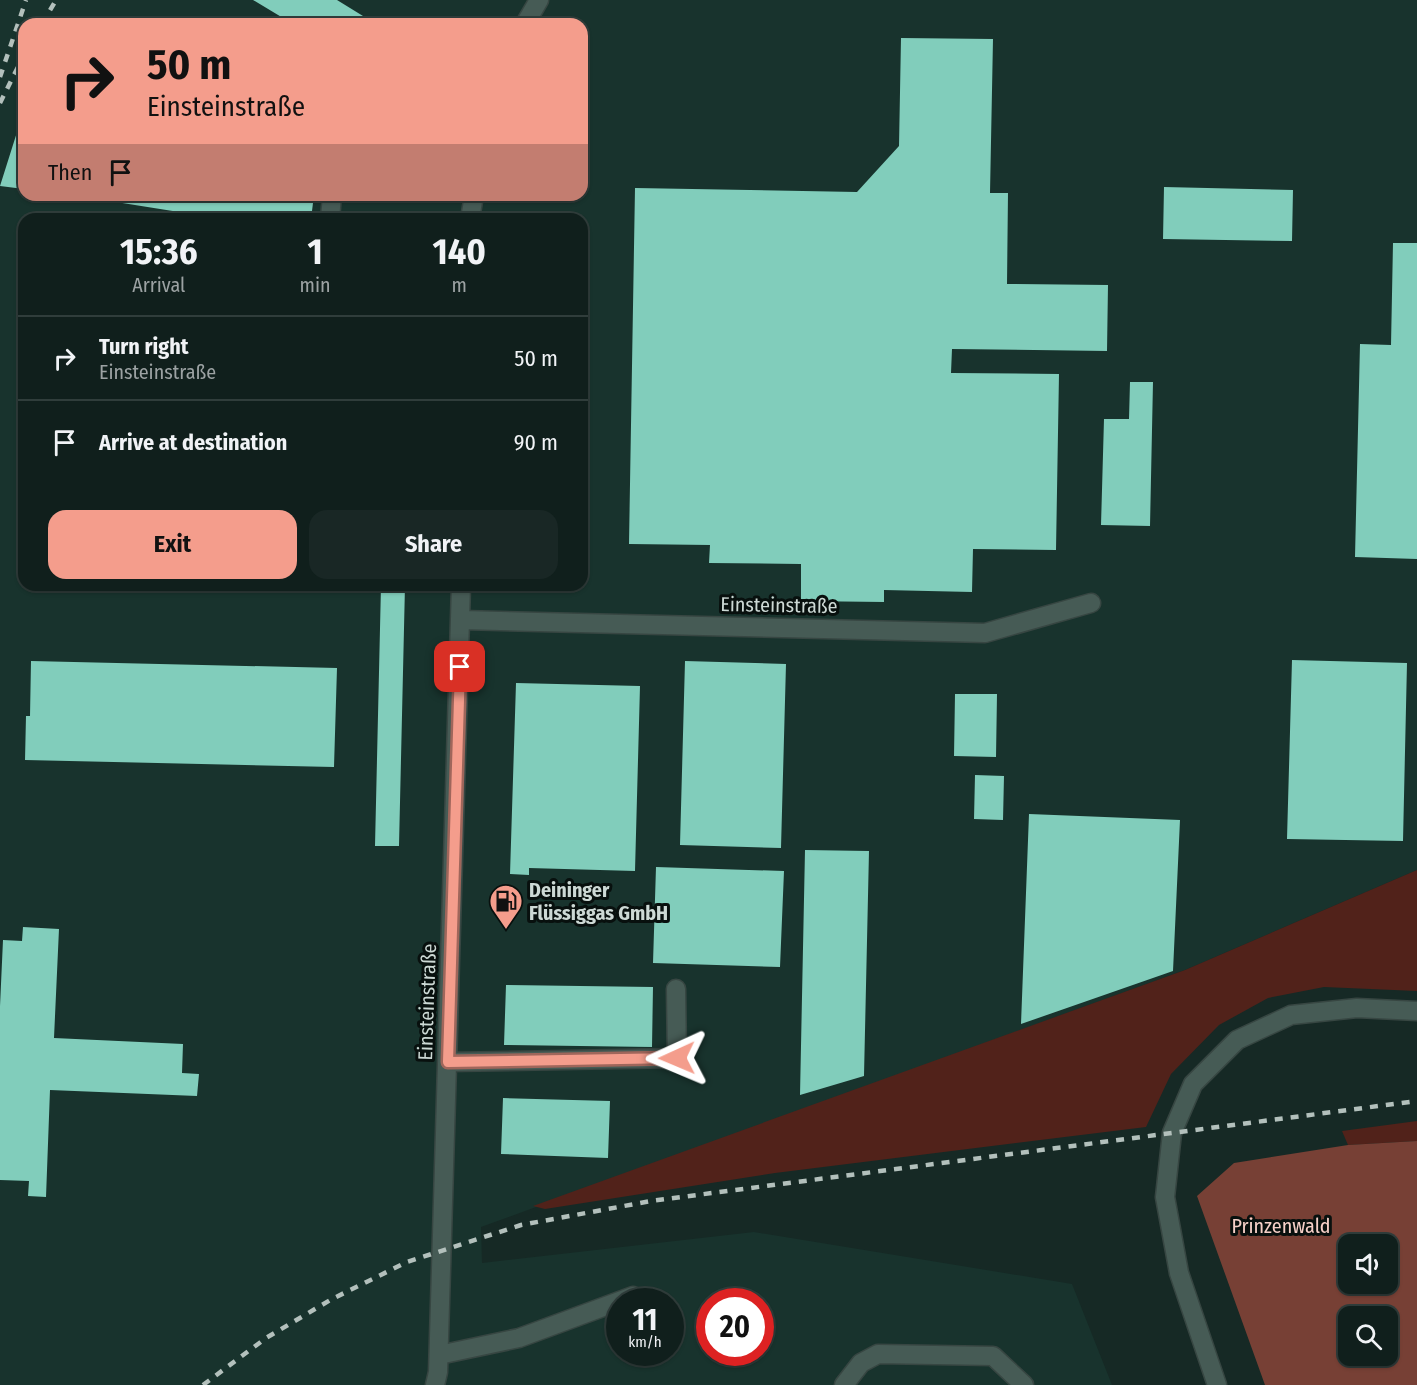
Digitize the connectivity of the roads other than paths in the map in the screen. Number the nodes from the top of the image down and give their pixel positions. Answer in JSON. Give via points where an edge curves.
{"nodes":[{"id":1,"x":539,"y":0,"type":"edge"},
{"id":2,"x":528,"y":18,"type":"edge"},
{"id":3,"x":461,"y":591,"type":"edge"},
{"id":4,"x":1091,"y":603,"type":"dead end"},
{"id":5,"x":462,"y":620,"type":"junction"},
{"id":6,"x":676,"y":989,"type":"dead end"},
{"id":7,"x":1417,"y":1011,"type":"edge"},
{"id":8,"x":448,"y":1062,"type":"junction"},
{"id":9,"x":606,"y":1306,"type":"edge"},
{"id":10,"x":439,"y":1355,"type":"junction"},
{"id":11,"x":435,"y":1385,"type":"edge"},
{"id":12,"x":844,"y":1385,"type":"edge"},
{"id":13,"x":1024,"y":1385,"type":"edge"},
{"id":14,"x":1217,"y":1385,"type":"edge"}],
"edges":[{"from":1,"to":2,"type":"street"},
{"from":3,"to":5,"type":"street","name":"Einsteinstraße"},
{"from":4,"to":5,"type":"street","name":"Einsteinstraße","via":[[985,633]]},
{"from":5,"to":8,"type":"street","name":"Einsteinstraße"},
{"from":6,"to":8,"type":"street","via":[[677,1058]]},
{"from":7,"to":14,"type":"street","via":[[1357,1008],[1291,1015],[1237,1041],[1193,1084],[1172,1133],[1164,1197],[1179,1273]]},
{"from":8,"to":10,"type":"street","name":"Einsteinstraße"},
{"from":9,"to":10,"type":"street","via":[[519,1338]]},
{"from":10,"to":11,"type":"street","name":"Einsteinstraße"},
{"from":12,"to":13,"type":"street","via":[[861,1363],[878,1354],[993,1356]]}]}
